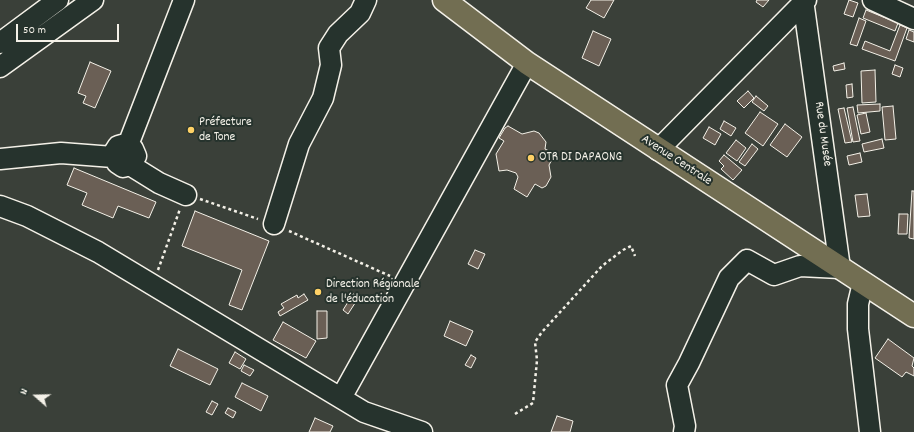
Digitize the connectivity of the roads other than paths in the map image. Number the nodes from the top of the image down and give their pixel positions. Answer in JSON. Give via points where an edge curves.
{"nodes":[{"id":1,"x":58,"y":0,"type":"edge"},
{"id":2,"x":93,"y":0,"type":"edge"},
{"id":3,"x":184,"y":0,"type":"edge"},
{"id":4,"x":366,"y":0,"type":"edge"},
{"id":5,"x":444,"y":0,"type":"edge"},
{"id":6,"x":873,"y":0,"type":"edge"},
{"id":7,"x":804,"y":1,"type":"edge"},
{"id":8,"x":914,"y":19,"type":"edge"},
{"id":9,"x":0,"y":42,"type":"edge"},
{"id":10,"x":527,"y":63,"type":"junction"},
{"id":11,"x":0,"y":67,"type":"edge"},
{"id":12,"x":658,"y":150,"type":"junction"},
{"id":13,"x":124,"y":156,"type":"junction"},
{"id":14,"x":0,"y":159,"type":"edge"},
{"id":15,"x":186,"y":195,"type":"road end"},
{"id":16,"x":0,"y":206,"type":"edge"},
{"id":17,"x":274,"y":224,"type":"road end"},
{"id":18,"x":840,"y":268,"type":"junction"},
{"id":19,"x":863,"y":283,"type":"junction"},
{"id":20,"x":914,"y":316,"type":"edge"},
{"id":21,"x":341,"y":398,"type":"junction"},
{"id":22,"x":422,"y":432,"type":"edge"},
{"id":23,"x":684,"y":432,"type":"edge"},
{"id":24,"x":870,"y":432,"type":"edge"}],
"edges":[{"from":1,"to":9,"type":"street"},
{"from":2,"to":11,"type":"street"},
{"from":3,"to":13,"type":"street"},
{"from":4,"to":17,"type":"street","via":[[360,13],[338,34],[329,48],[331,65],[322,98],[299,144]]},
{"from":5,"to":10,"type":"main road","name":"Avenue Centrale"},
{"from":6,"to":8,"type":"street"},
{"from":7,"to":12,"type":"street"},
{"from":7,"to":18,"type":"street","name":"Rue du Musée"},
{"from":10,"to":12,"type":"main road","name":"Avenue Centrale"},
{"from":10,"to":21,"type":"street"},
{"from":12,"to":18,"type":"main road","name":"Avenue Centrale"},
{"from":13,"to":14,"type":"street","via":[[61,152]]},
{"from":13,"to":15,"type":"street","via":[[159,184]]},
{"from":16,"to":21,"type":"street","via":[[51,228],[153,284]]},
{"from":18,"to":19,"type":"main road","name":"Avenue Centrale"},
{"from":18,"to":23,"type":"street","via":[[800,266],[774,275],[747,260],[729,278],[677,385]]},
{"from":19,"to":20,"type":"main road","name":"Avenue Centrale"},
{"from":19,"to":24,"type":"street","via":[[858,304],[858,329]]},
{"from":21,"to":22,"type":"street","via":[[364,412]]}]}
